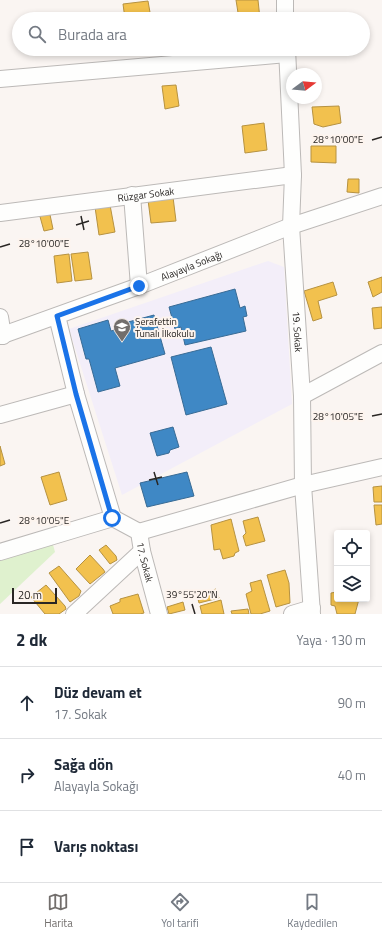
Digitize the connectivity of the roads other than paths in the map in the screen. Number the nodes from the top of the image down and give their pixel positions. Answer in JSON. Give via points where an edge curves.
{"nodes":[{"id":1,"x":285,"y":0,"type":"edge"},
{"id":2,"x":285,"y":12,"type":"edge"},
{"id":3,"x":236,"y":56,"type":"edge"},
{"id":4,"x":287,"y":56,"type":"edge"},
{"id":5,"x":0,"y":79,"type":"edge"},
{"id":6,"x":292,"y":175,"type":"junction"},
{"id":7,"x":132,"y":195,"type":"junction"},
{"id":8,"x":382,"y":196,"type":"edge"},
{"id":9,"x":0,"y":213,"type":"edge"},
{"id":10,"x":291,"y":226,"type":"junction"},
{"id":11,"x":139,"y":286,"type":"junction"},
{"id":12,"x":57,"y":316,"type":"junction"},
{"id":13,"x":0,"y":317,"type":"edge"},
{"id":14,"x":1,"y":336,"type":"edge"},
{"id":15,"x":382,"y":353,"type":"edge"},
{"id":16,"x":76,"y":394,"type":"junction"},
{"id":17,"x":302,"y":396,"type":"junction"},
{"id":18,"x":0,"y":415,"type":"edge"},
{"id":19,"x":382,"y":467,"type":"edge"},
{"id":20,"x":303,"y":485,"type":"junction"},
{"id":21,"x":112,"y":518,"type":"junction"},
{"id":22,"x":139,"y":532,"type":"junction"},
{"id":23,"x":142,"y":551,"type":"junction"},
{"id":24,"x":0,"y":552,"type":"edge"},
{"id":25,"x":312,"y":611,"type":"edge"},
{"id":26,"x":74,"y":614,"type":"edge"},
{"id":27,"x":159,"y":614,"type":"edge"},
{"id":28,"x":292,"y":614,"type":"edge"}],
"edges":[{"from":1,"to":2,"type":"street"},
{"from":3,"to":5,"type":"street"},
{"from":4,"to":6,"type":"street","name":"19. Sokak"},
{"from":6,"to":7,"type":"street","name":"Rüzgar Sokak"},
{"from":6,"to":10,"type":"street","name":"19. Sokak"},
{"from":7,"to":9,"type":"street","name":"Rüzgar Sokak"},
{"from":7,"to":11,"type":"street"},
{"from":8,"to":10,"type":"street","name":"Alayayla Sokağı"},
{"from":10,"to":11,"type":"street","name":"Alayayla Sokağı"},
{"from":10,"to":17,"type":"street","name":"19. Sokak"},
{"from":11,"to":12,"type":"street","name":"Alayayla Sokağı"},
{"from":12,"to":14,"type":"street","name":"Alayayla Sokağı"},
{"from":12,"to":16,"type":"street"},
{"from":13,"to":14,"type":"street"},
{"from":15,"to":17,"type":"street"},
{"from":16,"to":18,"type":"street"},
{"from":16,"to":21,"type":"street"},
{"from":17,"to":20,"type":"street","name":"19. Sokak"},
{"from":19,"to":20,"type":"street"},
{"from":20,"to":22,"type":"street"},
{"from":20,"to":25,"type":"street","name":"19. Sokak"},
{"from":21,"to":22,"type":"street","name":"17. Sokak"},
{"from":21,"to":24,"type":"street"},
{"from":22,"to":23,"type":"street","name":"17. Sokak"},
{"from":23,"to":26,"type":"street"},
{"from":23,"to":27,"type":"street","name":"17. Sokak"},
{"from":25,"to":28,"type":"street"}]}
